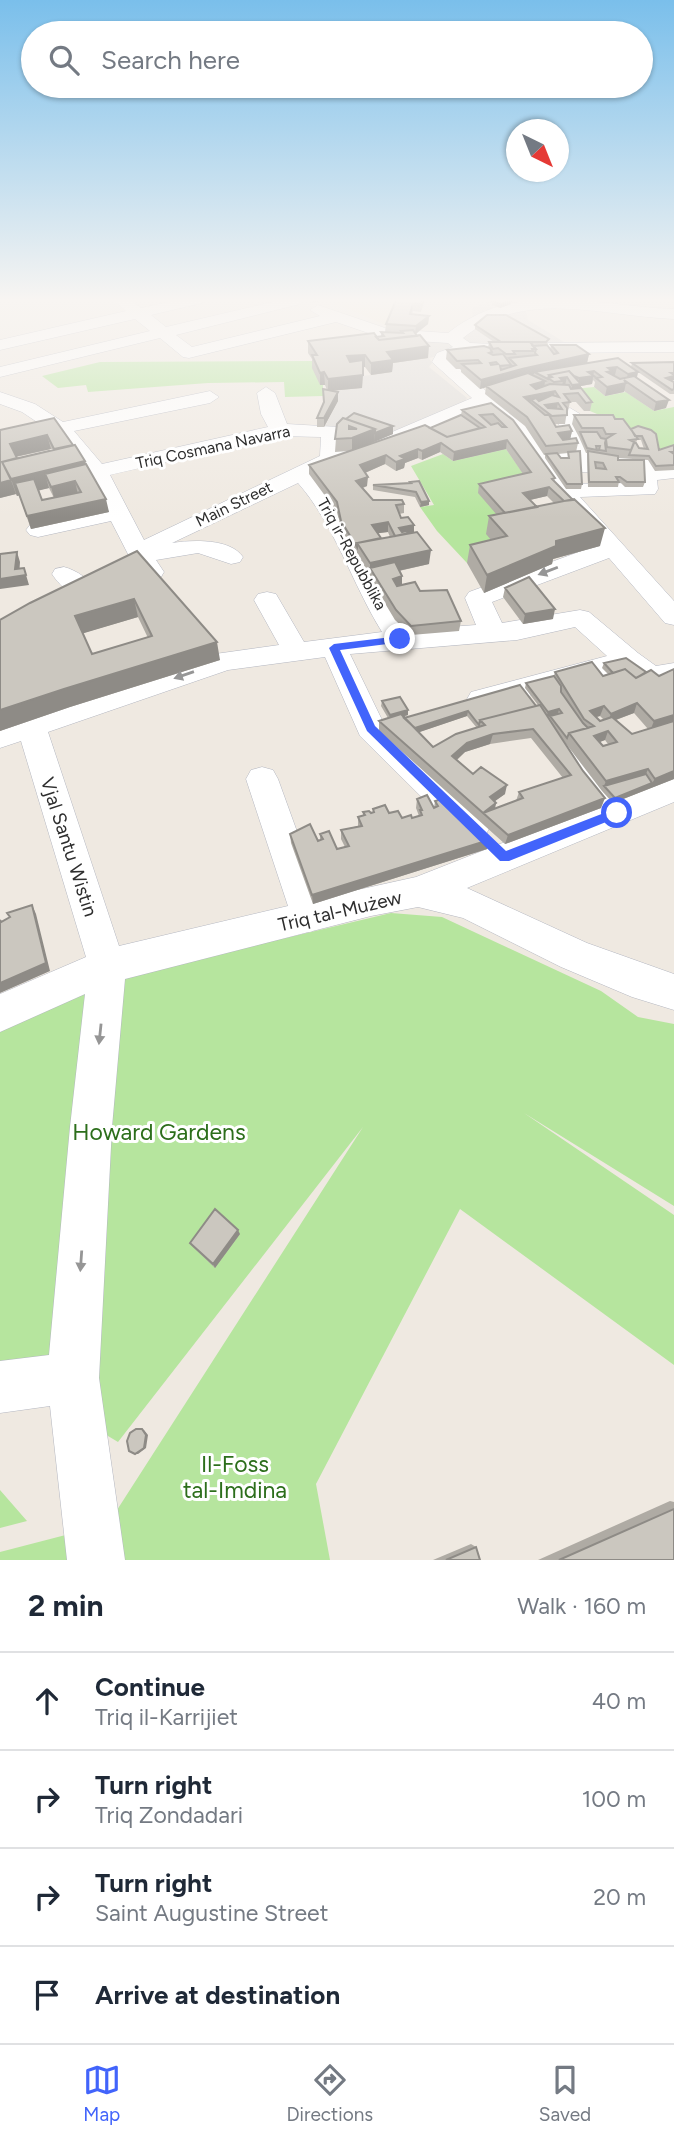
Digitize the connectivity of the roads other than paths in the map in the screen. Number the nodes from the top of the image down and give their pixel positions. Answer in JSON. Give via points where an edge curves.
{"nodes":[{"id":1,"x":458,"y":373,"type":"edge"},
{"id":2,"x":266,"y":393,"type":"dead end"},
{"id":3,"x":486,"y":393,"type":"junction"},
{"id":4,"x":0,"y":397,"type":"edge"},
{"id":5,"x":210,"y":397,"type":"dead end"},
{"id":6,"x":570,"y":414,"type":"edge"},
{"id":7,"x":60,"y":430,"type":"junction"},
{"id":8,"x":280,"y":430,"type":"junction"},
{"id":9,"x":0,"y":441,"type":"edge"},
{"id":10,"x":582,"y":454,"type":"junction"},
{"id":11,"x":536,"y":457,"type":"junction"},
{"id":12,"x":330,"y":459,"type":"junction"},
{"id":13,"x":96,"y":472,"type":"junction"},
{"id":14,"x":300,"y":472,"type":"junction"},
{"id":15,"x":674,"y":472,"type":"edge"},
{"id":16,"x":646,"y":474,"type":"junction"},
{"id":17,"x":574,"y":491,"type":"junction"},
{"id":18,"x":116,"y":513,"type":"junction"},
{"id":19,"x":38,"y":530,"type":"edge"},
{"id":20,"x":612,"y":548,"type":"junction"},
{"id":21,"x":141,"y":555,"type":"junction"},
{"id":22,"x":231,"y":557,"type":"dead end"},
{"id":23,"x":64,"y":574,"type":"dead end"},
{"id":24,"x":662,"y":587,"type":"edge"},
{"id":25,"x":86,"y":592,"type":"junction"},
{"id":26,"x":171,"y":595,"type":"edge"},
{"id":27,"x":267,"y":600,"type":"dead end"},
{"id":28,"x":61,"y":604,"type":"edge"},
{"id":29,"x":674,"y":617,"type":"edge"},
{"id":30,"x":493,"y":633,"type":"junction"},
{"id":31,"x":400,"y":639,"type":"junction"},
{"id":32,"x":334,"y":648,"type":"junction"},
{"id":33,"x":297,"y":654,"type":"junction"},
{"id":34,"x":651,"y":669,"type":"edge"},
{"id":35,"x":521,"y":688,"type":"junction"},
{"id":36,"x":458,"y":705,"type":"edge"},
{"id":37,"x":32,"y":727,"type":"junction"},
{"id":38,"x":0,"y":737,"type":"edge"},
{"id":39,"x":262,"y":779,"type":"dead end"},
{"id":40,"x":674,"y":789,"type":"edge"},
{"id":41,"x":617,"y":813,"type":"junction"},
{"id":42,"x":504,"y":857,"type":"junction"},
{"id":43,"x":418,"y":892,"type":"junction"},
{"id":44,"x":310,"y":918,"type":"junction"},
{"id":45,"x":107,"y":966,"type":"junction"},
{"id":46,"x":674,"y":992,"type":"edge"},
{"id":47,"x":0,"y":1013,"type":"edge"},
{"id":48,"x":73,"y":1378,"type":"junction"},
{"id":49,"x":0,"y":1387,"type":"edge"},
{"id":50,"x":94,"y":1544,"type":"edge"}],
"edges":[{"from":1,"to":3,"type":"street"},
{"from":2,"to":8,"type":"street"},
{"from":3,"to":11,"type":"street"},
{"from":3,"to":12,"type":"street","name":"Main Street","via":[[378,445]]},
{"from":4,"to":7,"type":"street","via":[[20,401]]},
{"from":5,"to":7,"type":"street"},
{"from":6,"to":10,"type":"street","via":[[568,422]]},
{"from":7,"to":9,"type":"street"},
{"from":7,"to":13,"type":"street"},
{"from":8,"to":12,"type":"street","name":"Triq Cosmana Navarra","via":[[331,431]]},
{"from":8,"to":13,"type":"street","name":"Triq Cosmana Navarra"},
{"from":10,"to":11,"type":"street"},
{"from":10,"to":16,"type":"street","via":[[647,464]]},
{"from":10,"to":17,"type":"street"},
{"from":11,"to":17,"type":"street"},
{"from":12,"to":14,"type":"street","name":"Main Street"},
{"from":13,"to":18,"type":"street"},
{"from":14,"to":21,"type":"street","name":"Main Street","via":[[156,541]]},
{"from":14,"to":31,"type":"street","name":"Triq ir-Repubblika","via":[[325,500]]},
{"from":15,"to":16,"type":"street"},
{"from":16,"to":17,"type":"street","via":[[647,489]]},
{"from":17,"to":20,"type":"street"},
{"from":18,"to":19,"type":"street"},
{"from":18,"to":21,"type":"street"},
{"from":20,"to":24,"type":"street"},
{"from":20,"to":30,"type":"street","one_way":true,"via":[[478,598]]},
{"from":21,"to":22,"type":"street","via":[[200,546]]},
{"from":21,"to":25,"type":"street","name":"Main Street","via":[[134,568]]},
{"from":21,"to":26,"type":"street"},
{"from":23,"to":25,"type":"street"},
{"from":24,"to":29,"type":"street"},
{"from":25,"to":28,"type":"street","name":"Main Street"},
{"from":27,"to":33,"type":"street"},
{"from":30,"to":31,"type":"street"},
{"from":30,"to":34,"type":"street","via":[[580,618]]},
{"from":31,"to":32,"type":"street"},
{"from":32,"to":33,"type":"street"},
{"from":32,"to":42,"type":"street","via":[[383,725]]},
{"from":33,"to":37,"type":"street","one_way":true,"via":[[217,651]]},
{"from":34,"to":35,"type":"street"},
{"from":35,"to":36,"type":"street"},
{"from":35,"to":41,"type":"street"},
{"from":37,"to":38,"type":"street"},
{"from":37,"to":45,"type":"street","name":"Vjal Santu Wistin"},
{"from":39,"to":44,"type":"street"},
{"from":40,"to":41,"type":"street"},
{"from":41,"to":42,"type":"street"},
{"from":42,"to":43,"type":"street"},
{"from":43,"to":44,"type":"street","name":"Triq tal-Mużew"},
{"from":43,"to":46,"type":"street","name":"Triq tal-Mużew","via":[[470,904],[574,955]]},
{"from":44,"to":45,"type":"street","name":"Triq tal-Mużew"},
{"from":45,"to":47,"type":"street","name":"Triq tal-Mużew"},
{"from":45,"to":48,"type":"street","one_way":true},
{"from":48,"to":49,"type":"street"},
{"from":48,"to":50,"type":"street"}]}
